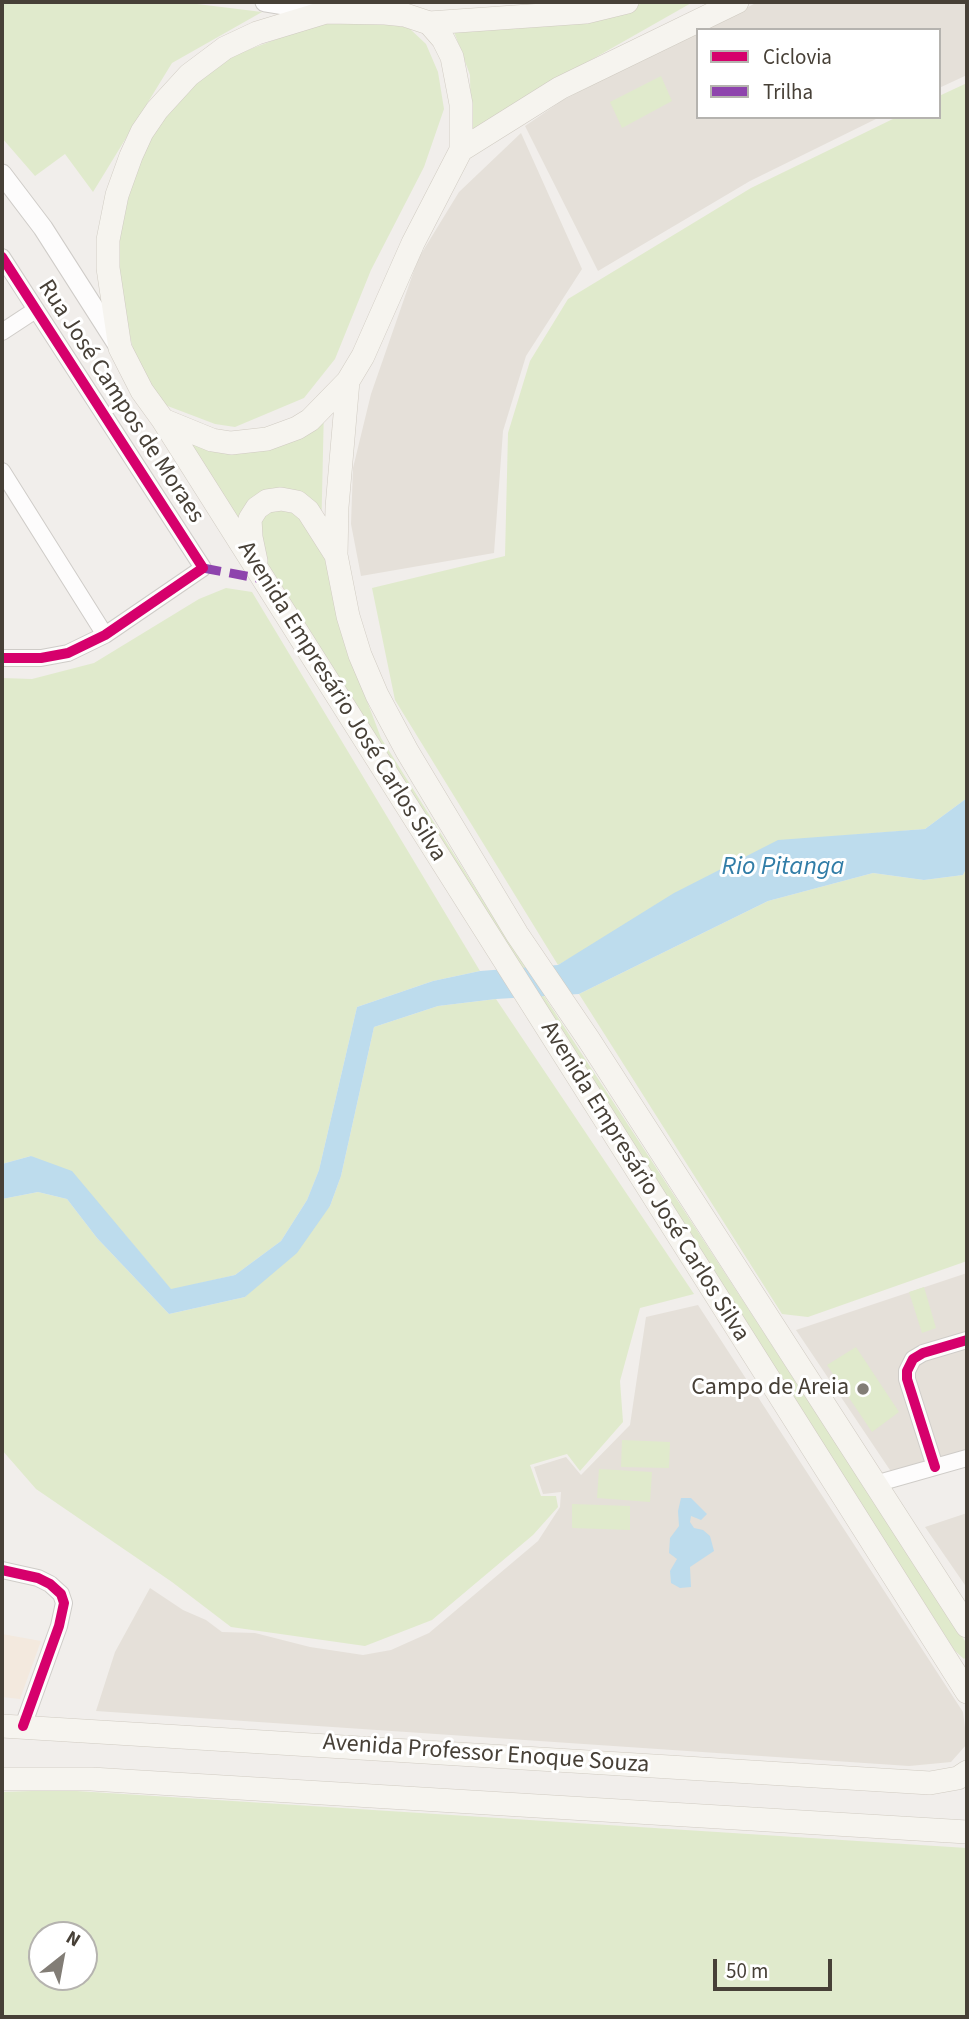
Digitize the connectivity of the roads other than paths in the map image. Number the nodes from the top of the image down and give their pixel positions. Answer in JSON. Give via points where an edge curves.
{"nodes":[{"id":1,"x":265,"y":2,"type":"edge"},
{"id":2,"x":627,"y":2,"type":"edge"},
{"id":3,"x":737,"y":2,"type":"edge"},
{"id":4,"x":289,"y":3,"type":"edge"},
{"id":5,"x":588,"y":7,"type":"edge"},
{"id":6,"x":326,"y":12,"type":"junction"},
{"id":7,"x":429,"y":23,"type":"junction"},
{"id":8,"x":461,"y":150,"type":"junction"},
{"id":9,"x":2,"y":174,"type":"edge"},
{"id":10,"x":2,"y":257,"type":"edge"},
{"id":11,"x":34,"y":310,"type":"junction"},
{"id":12,"x":2,"y":332,"type":"edge"},
{"id":13,"x":120,"y":348,"type":"junction"},
{"id":14,"x":348,"y":381,"type":"junction"},
{"id":15,"x":163,"y":420,"type":"junction"},
{"id":16,"x":2,"y":471,"type":"edge"},
{"id":17,"x":336,"y":555,"type":"junction"},
{"id":18,"x":258,"y":572,"type":"junction"},
{"id":19,"x":105,"y":635,"type":"junction"},
{"id":20,"x":2,"y":658,"type":"edge"},
{"id":21,"x":967,"y":1340,"type":"edge"},
{"id":22,"x":967,"y":1458,"type":"edge"},
{"id":23,"x":935,"y":1467,"type":"junction"},
{"id":24,"x":874,"y":1484,"type":"junction"},
{"id":25,"x":2,"y":1570,"type":"edge"},
{"id":26,"x":967,"y":1626,"type":"edge"},
{"id":27,"x":967,"y":1692,"type":"edge"},
{"id":28,"x":12,"y":1726,"type":"edge"},
{"id":29,"x":967,"y":1772,"type":"edge"},
{"id":30,"x":2,"y":1779,"type":"edge"},
{"id":31,"x":967,"y":1832,"type":"edge"}],
"edges":[{"from":1,"to":4,"type":"street"},
{"from":2,"to":5,"type":"main road","name":"Avenida Empresário José Carlos Silva"},
{"from":3,"to":8,"type":"main road","via":[[560,88]]},
{"from":4,"to":6,"type":"street"},
{"from":5,"to":7,"type":"main road","name":"Avenida Empresário José Carlos Silva"},
{"from":6,"to":7,"type":"main road","name":"Avenida Empresário José Carlos Silva","via":[[405,15]]},
{"from":6,"to":13,"type":"main road","name":"Avenida Empresário José Carlos Silva","via":[[225,48],[174,90],[142,132],[117,195],[108,240]]},
{"from":7,"to":8,"type":"main road","via":[[452,57],[461,104]]},
{"from":8,"to":14,"type":"main road","name":"Avenida Empresário José Carlos Silva"},
{"from":9,"to":13,"type":"street","via":[[43,228]]},
{"from":10,"to":11,"type":"street","name":"Rua José Campos de Moraes"},
{"from":11,"to":12,"type":"street"},
{"from":11,"to":19,"type":"street","name":"Rua José Campos de Moraes","via":[[203,568]]},
{"from":13,"to":15,"type":"main road","name":"Avenida Empresário José Carlos Silva"},
{"from":14,"to":15,"type":"main road","via":[[310,420],[267,439],[212,440]]},
{"from":14,"to":17,"type":"main road","name":"Avenida Empresário José Carlos Silva"},
{"from":15,"to":18,"type":"main road","name":"Avenida Empresário José Carlos Silva"},
{"from":16,"to":19,"type":"street"},
{"from":17,"to":18,"type":"main road","via":[[308,510],[289,500],[267,501],[250,519]]},
{"from":17,"to":24,"type":"main road","name":"Avenida Empresário José Carlos Silva","via":[[360,655],[407,751],[517,934]]},
{"from":18,"to":27,"type":"main road","name":"Avenida Empresário José Carlos Silva"},
{"from":19,"to":20,"type":"street","via":[[68,653]]},
{"from":21,"to":23,"type":"street","via":[[923,1353],[907,1371]]},
{"from":22,"to":23,"type":"street"},
{"from":23,"to":24,"type":"street"},
{"from":24,"to":26,"type":"main road","name":"Avenida Empresário José Carlos Silva"},
{"from":25,"to":28,"type":"street","via":[[50,1584],[64,1603]]},
{"from":28,"to":29,"type":"main road","name":"Avenida Professor Enoque Souza","via":[[930,1783]]},
{"from":30,"to":31,"type":"main road","name":"Avenida Professor Enoque Souza","via":[[91,1779]]}]}
